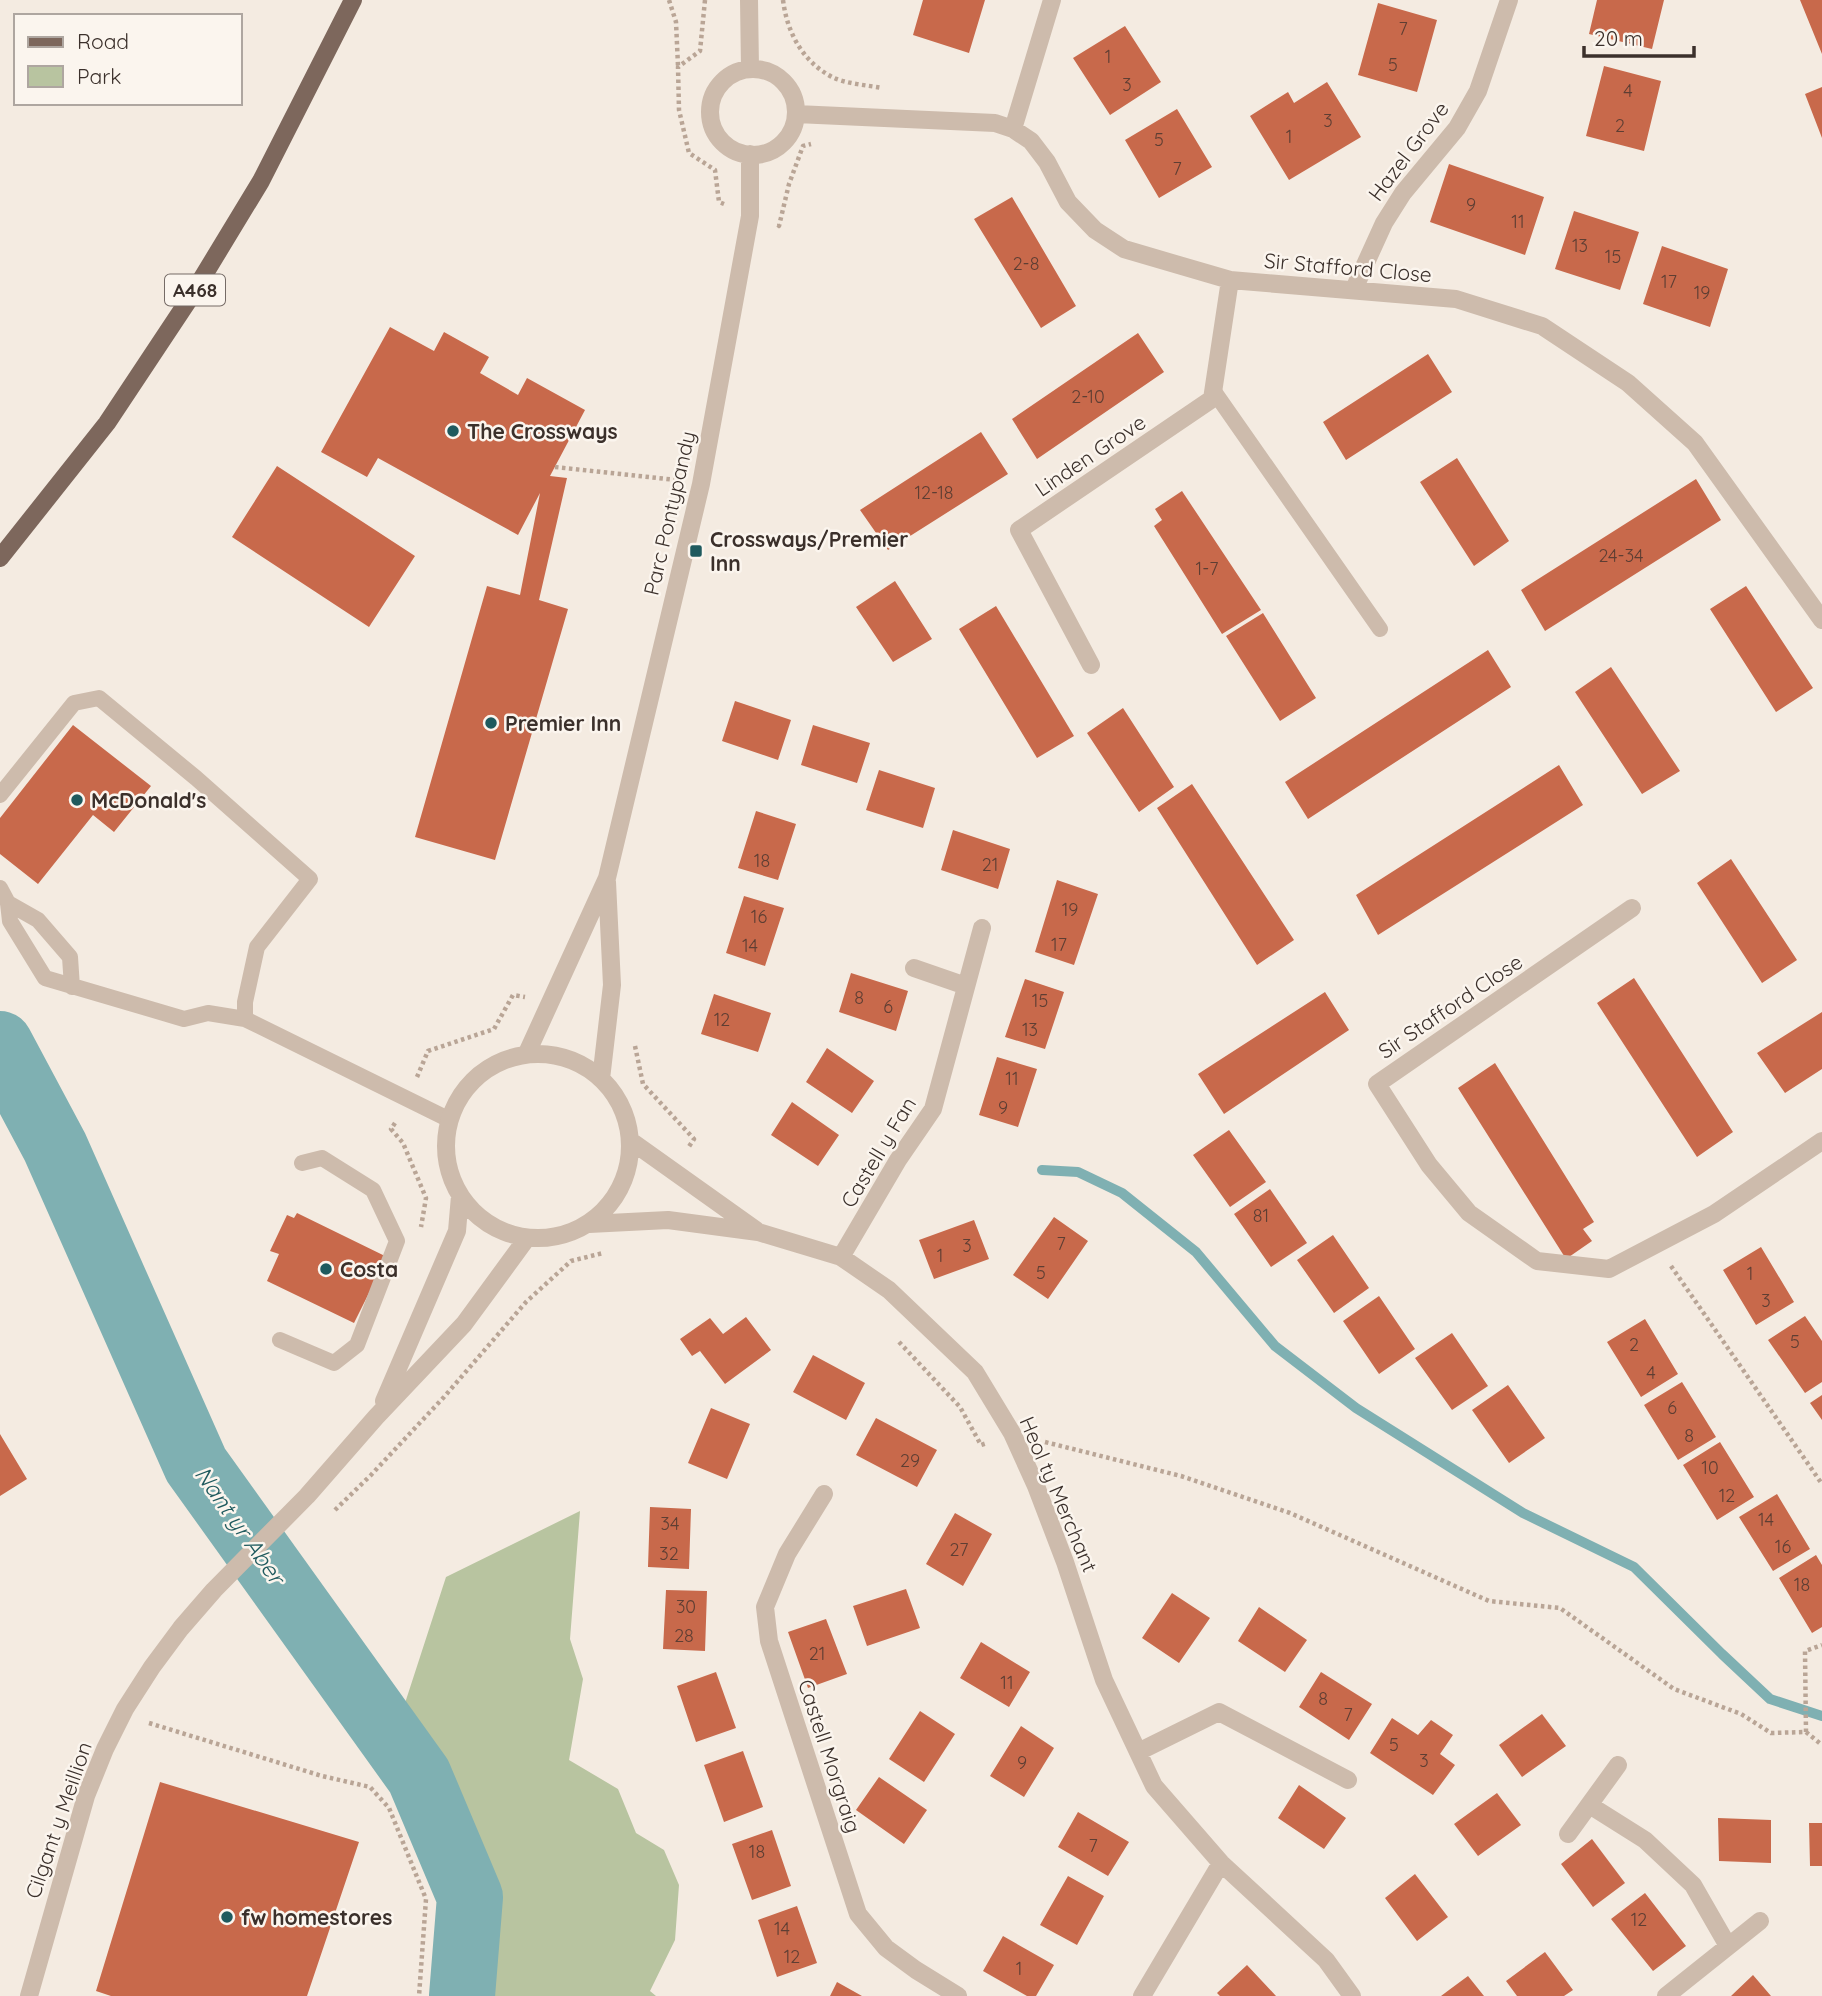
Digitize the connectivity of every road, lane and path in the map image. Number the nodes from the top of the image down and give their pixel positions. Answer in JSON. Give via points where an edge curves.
{"nodes":[{"id":1,"x":354,"y":0,"type":"edge"},
{"id":2,"x":669,"y":0,"type":"edge"},
{"id":3,"x":749,"y":0,"type":"edge"},
{"id":4,"x":1052,"y":0,"type":"edge"},
{"id":5,"x":1509,"y":0,"type":"edge"},
{"id":6,"x":678,"y":67,"type":"dead end"},
{"id":7,"x":750,"y":68,"type":"junction"},
{"id":8,"x":796,"y":114,"type":"junction"},
{"id":9,"x":1013,"y":129,"type":"junction"},
{"id":10,"x":750,"y":154,"type":"junction"},
{"id":11,"x":1230,"y":280,"type":"junction"},
{"id":12,"x":1354,"y":289,"type":"junction"},
{"id":13,"x":1213,"y":390,"type":"junction"},
{"id":14,"x":555,"y":467,"type":"dead end"},
{"id":15,"x":701,"y":484,"type":"junction"},
{"id":16,"x":0,"y":558,"type":"edge"},
{"id":17,"x":1822,"y":621,"type":"edge"},
{"id":18,"x":1380,"y":629,"type":"dead end"},
{"id":19,"x":1091,"y":665,"type":"dead end"},
{"id":20,"x":0,"y":795,"type":"edge"},
{"id":21,"x":607,"y":878,"type":"junction"},
{"id":22,"x":0,"y":888,"type":"edge"},
{"id":23,"x":8,"y":903,"type":"junction"},
{"id":24,"x":1632,"y":908,"type":"dead end"},
{"id":25,"x":982,"y":928,"type":"dead end"},
{"id":26,"x":914,"y":968,"type":"dead end"},
{"id":27,"x":966,"y":986,"type":"junction"},
{"id":28,"x":72,"y":987,"type":"junction"},
{"id":29,"x":552,"y":1001,"type":"junction"},
{"id":30,"x":609,"y":1014,"type":"junction"},
{"id":31,"x":245,"y":1019,"type":"junction"},
{"id":32,"x":527,"y":1053,"type":"junction"},
{"id":33,"x":601,"y":1079,"type":"junction"},
{"id":34,"x":406,"y":1099,"type":"junction"},
{"id":35,"x":450,"y":1120,"type":"junction"},
{"id":36,"x":631,"y":1141,"type":"junction"},
{"id":37,"x":1820,"y":1147,"type":"edge"},
{"id":38,"x":302,"y":1163,"type":"dead end"},
{"id":39,"x":673,"y":1171,"type":"junction"},
{"id":40,"x":460,"y":1196,"type":"junction"},
{"id":41,"x":589,"y":1224,"type":"junction"},
{"id":42,"x":758,"y":1232,"type":"junction"},
{"id":43,"x":420,"y":1233,"type":"dead end"},
{"id":44,"x":527,"y":1238,"type":"junction"},
{"id":45,"x":1656,"y":1244,"type":"junction"},
{"id":46,"x":611,"y":1252,"type":"dead end"},
{"id":47,"x":841,"y":1257,"type":"junction"},
{"id":48,"x":480,"y":1303,"type":"junction"},
{"id":49,"x":508,"y":1322,"type":"junction"},
{"id":50,"x":896,"y":1339,"type":"dead end"},
{"id":51,"x":280,"y":1340,"type":"dead end"},
{"id":52,"x":376,"y":1417,"type":"junction"},
{"id":53,"x":1012,"y":1433,"type":"junction"},
{"id":54,"x":1822,"y":1484,"type":"edge"},
{"id":55,"x":824,"y":1494,"type":"dead end"},
{"id":56,"x":328,"y":1516,"type":"dead end"},
{"id":57,"x":1822,"y":1644,"type":"edge"},
{"id":58,"x":155,"y":1713,"type":"dead end"},
{"id":59,"x":1805,"y":1732,"type":"junction"},
{"id":60,"x":1822,"y":1745,"type":"edge"},
{"id":61,"x":1138,"y":1752,"type":"junction"},
{"id":62,"x":1618,"y":1765,"type":"dead end"},
{"id":63,"x":1348,"y":1780,"type":"dead end"},
{"id":64,"x":1591,"y":1806,"type":"junction"},
{"id":65,"x":1569,"y":1834,"type":"dead end"},
{"id":66,"x":1221,"y":1863,"type":"junction"},
{"id":67,"x":1760,"y":1921,"type":"dead end"},
{"id":68,"x":1728,"y":1946,"type":"junction"},
{"id":69,"x":29,"y":1996,"type":"edge"},
{"id":70,"x":419,"y":1996,"type":"edge"},
{"id":71,"x":958,"y":1996,"type":"edge"},
{"id":72,"x":1142,"y":1996,"type":"edge"},
{"id":73,"x":1352,"y":1996,"type":"edge"},
{"id":74,"x":1666,"y":1996,"type":"edge"}],
"edges":[{"from":1,"to":16,"type":"main road","number":"A468","via":[[261,181],[190,299],[107,423]]},
{"from":2,"to":6,"type":"path","via":[[676,22]]},
{"from":3,"to":7,"type":"street"},
{"from":4,"to":9,"type":"street"},
{"from":5,"to":12,"type":"street","name":"Hazel Grove","via":[[1478,91],[1457,128],[1396,203]]},
{"from":7,"to":8,"type":"street","via":[[778,76],[795,99]]},
{"from":7,"to":10,"type":"street","via":[[724,80],[710,106],[711,120],[724,144]]},
{"from":8,"to":9,"type":"street","name":"Sir Stafford Close","via":[[978,122]]},
{"from":8,"to":10,"type":"street","via":[[786,139],[776,148]]},
{"from":9,"to":11,"type":"street","name":"Sir Stafford Close","via":[[1031,141],[1068,202],[1095,230],[1124,249]]},
{"from":10,"to":15,"type":"street","name":"Parc Pontypandy","via":[[750,216]]},
{"from":11,"to":12,"type":"street","name":"Sir Stafford Close"},
{"from":11,"to":13,"type":"street"},
{"from":12,"to":17,"type":"street","name":"Sir Stafford Close","via":[[1456,299],[1542,326],[1628,383],[1695,443]]},
{"from":13,"to":18,"type":"lane"},
{"from":13,"to":19,"type":"street","name":"Linden Grove","via":[[1212,399],[1019,530]]},
{"from":14,"to":15,"type":"path"},
{"from":15,"to":21,"type":"street","name":"Parc Pontypandy"},
{"from":20,"to":31,"type":"lane","via":[[74,703],[99,698],[310,879],[257,947]]},
{"from":21,"to":29,"type":"street","name":"Parc Pontypandy"},
{"from":21,"to":30,"type":"street","name":"Parc Pontypandy"},
{"from":22,"to":23,"type":"lane"},
{"from":23,"to":28,"type":"lane","via":[[10,921],[45,978]]},
{"from":23,"to":28,"type":"lane","via":[[38,920],[70,957]]},
{"from":24,"to":45,"type":"street","name":"Sir Stafford Close","via":[[1377,1084],[1429,1165],[1469,1213],[1536,1261],[1609,1269]]},
{"from":25,"to":27,"type":"street","name":"Castell y Fan"},
{"from":26,"to":27,"type":"street"},
{"from":27,"to":47,"type":"street","name":"Castell y Fan","via":[[933,1109]]},
{"from":28,"to":31,"type":"lane","via":[[184,1019],[208,1013]]},
{"from":29,"to":32,"type":"street","name":"Parc Pontypandy"},
{"from":29,"to":34,"type":"path","via":[[513,995],[494,1028],[428,1051]]},
{"from":30,"to":33,"type":"street","name":"Parc Pontypandy"},
{"from":30,"to":39,"type":"path","via":[[627,1010],[643,1084],[694,1139]]},
{"from":31,"to":34,"type":"lane"},
{"from":32,"to":33,"type":"street","via":[[559,1055],[589,1067]]},
{"from":32,"to":35,"type":"street","via":[[496,1063],[470,1083]]},
{"from":33,"to":36,"type":"street","via":[[624,1110]]},
{"from":34,"to":35,"type":"lane"},
{"from":34,"to":43,"type":"path","via":[[391,1129],[426,1198]]},
{"from":35,"to":40,"type":"street","via":[[448,1166]]},
{"from":36,"to":39,"type":"street","name":"Heol ty Merchant"},
{"from":36,"to":41,"type":"street","via":[[627,1173],[613,1202]]},
{"from":37,"to":45,"type":"street","name":"Sir Stafford Close","via":[[1714,1214]]},
{"from":38,"to":51,"type":"lane","via":[[322,1158],[373,1190],[397,1241],[357,1345],[334,1363]]},
{"from":39,"to":42,"type":"street","name":"Heol ty Merchant"},
{"from":40,"to":44,"type":"street","via":[[482,1220]]},
{"from":40,"to":52,"type":"street","name":"Cilgant y Meillion","via":[[457,1231]]},
{"from":41,"to":42,"type":"street","name":"Heol ty Merchant","via":[[668,1220]]},
{"from":41,"to":44,"type":"street","via":[[559,1236]]},
{"from":42,"to":47,"type":"street","name":"Heol ty Merchant"},
{"from":44,"to":48,"type":"street","name":"Cilgant y Meillion"},
{"from":45,"to":54,"type":"path"},
{"from":46,"to":49,"type":"path","via":[[571,1261]]},
{"from":47,"to":53,"type":"street","name":"Heol ty Merchant","via":[[889,1290],[975,1373]]},
{"from":48,"to":49,"type":"path"},
{"from":48,"to":52,"type":"street","name":"Cilgant y Meillion"},
{"from":49,"to":56,"type":"path"},
{"from":50,"to":53,"type":"path","via":[[960,1407],[981,1445]]},
{"from":52,"to":69,"type":"street","name":"Cilgant y Meillion","via":[[181,1628],[125,1709],[86,1796]]},
{"from":53,"to":59,"type":"path","via":[[1181,1476],[1290,1513],[1489,1601],[1560,1608],[1674,1689],[1741,1714],[1771,1733]]},
{"from":53,"to":61,"type":"street","name":"Heol ty Merchant","via":[[1065,1562],[1104,1680]]},
{"from":55,"to":71,"type":"street","name":"Castell Morgraig","via":[[787,1554],[765,1607],[769,1641],[858,1914],[886,1948]]},
{"from":57,"to":59,"type":"path","via":[[1805,1651]]},
{"from":58,"to":70,"type":"path","via":[[150,1724],[370,1787],[389,1808],[426,1899]]},
{"from":59,"to":60,"type":"path"},
{"from":61,"to":63,"type":"street","via":[[1219,1712]]},
{"from":61,"to":66,"type":"street","name":"Heol ty Merchant","via":[[1154,1786]]},
{"from":62,"to":64,"type":"street"},
{"from":64,"to":65,"type":"street"},
{"from":64,"to":68,"type":"street","via":[[1645,1840],[1693,1885]]},
{"from":66,"to":72,"type":"street"},
{"from":66,"to":73,"type":"street","via":[[1326,1960]]},
{"from":67,"to":68,"type":"street"},
{"from":68,"to":74,"type":"street"}]}
